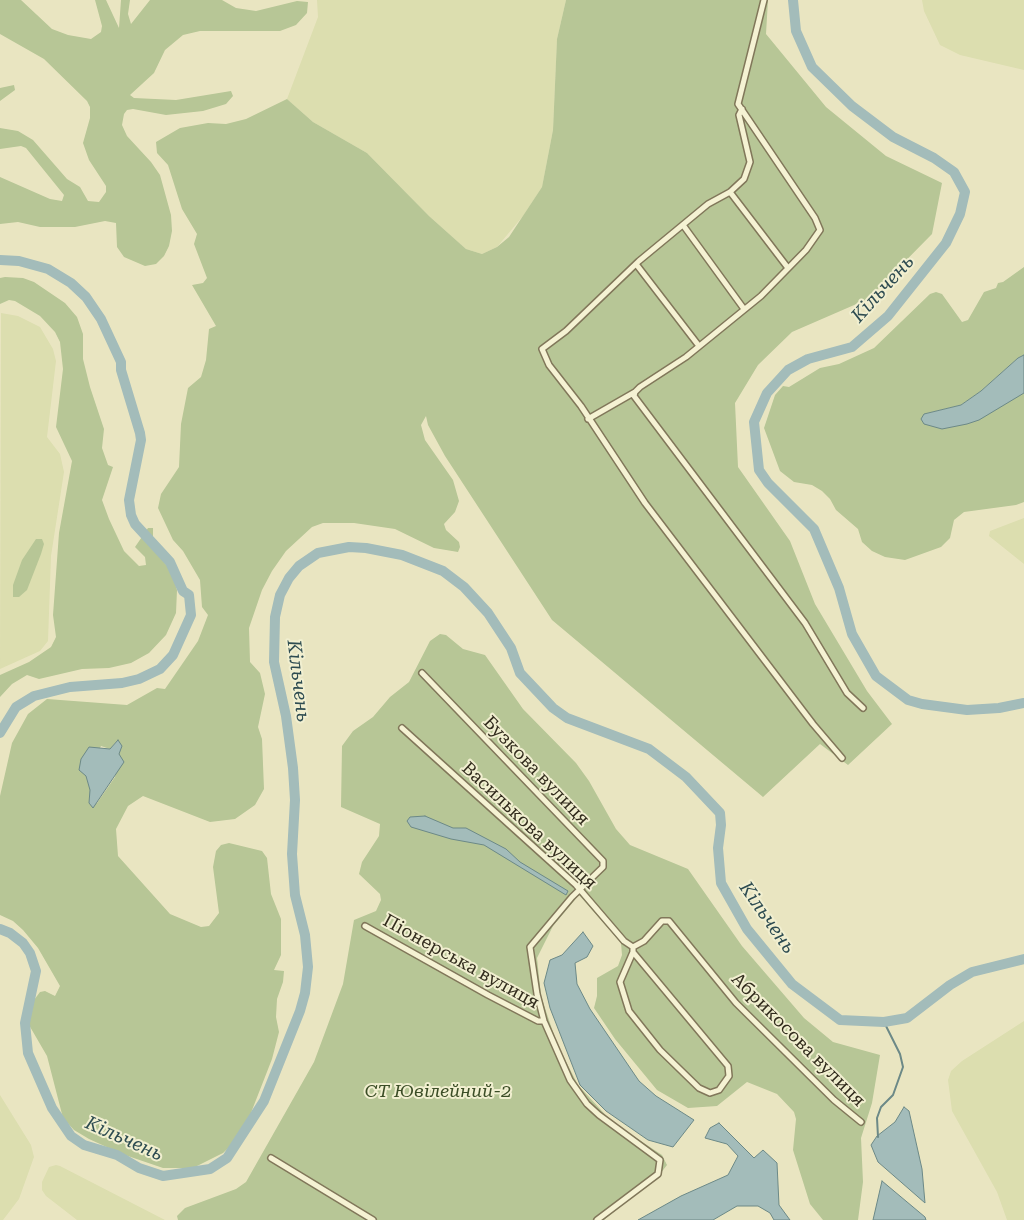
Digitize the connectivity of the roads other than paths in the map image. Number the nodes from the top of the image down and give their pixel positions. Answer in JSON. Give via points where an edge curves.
{"nodes":[{"id":1,"x":764,"y":0,"type":"edge"},
{"id":2,"x":742,"y":108,"type":"junction"},
{"id":3,"x":730,"y":192,"type":"junction"},
{"id":4,"x":683,"y":225,"type":"junction"},
{"id":5,"x":636,"y":264,"type":"junction"},
{"id":6,"x":788,"y":268,"type":"junction"},
{"id":7,"x":744,"y":309,"type":"junction"},
{"id":8,"x":699,"y":346,"type":"junction"},
{"id":9,"x":634,"y":392,"type":"junction"},
{"id":10,"x":588,"y":420,"type":"junction"},
{"id":11,"x":422,"y":673,"type":"dead end"},
{"id":12,"x":863,"y":708,"type":"dead end"},
{"id":13,"x":402,"y":728,"type":"dead end"},
{"id":14,"x":842,"y":758,"type":"dead end"},
{"id":15,"x":580,"y":890,"type":"junction"},
{"id":16,"x":365,"y":926,"type":"dead end"},
{"id":17,"x":633,"y":949,"type":"junction"},
{"id":18,"x":544,"y":1021,"type":"junction"},
{"id":19,"x":861,"y":1122,"type":"dead end"},
{"id":20,"x":271,"y":1158,"type":"dead end"},
{"id":21,"x":373,"y":1220,"type":"edge"},
{"id":22,"x":597,"y":1220,"type":"edge"}],
"edges":[{"from":1,"to":2,"type":"street","via":[[738,97]]},
{"from":2,"to":3,"type":"street","via":[[739,115],[750,162],[744,179]]},
{"from":2,"to":6,"type":"street","via":[[820,230]]},
{"from":3,"to":4,"type":"street","via":[[708,204]]},
{"from":3,"to":6,"type":"street"},
{"from":4,"to":5,"type":"street"},
{"from":4,"to":7,"type":"street"},
{"from":5,"to":8,"type":"street"},
{"from":5,"to":10,"type":"street","via":[[566,331],[542,349]]},
{"from":6,"to":7,"type":"street"},
{"from":7,"to":8,"type":"street"},
{"from":8,"to":9,"type":"street"},
{"from":9,"to":10,"type":"street"},
{"from":9,"to":12,"type":"street","via":[[637,402],[805,623],[847,693]]},
{"from":10,"to":14,"type":"street","via":[[645,502]]},
{"from":11,"to":15,"type":"street","name":"Бузкова вулиця","via":[[603,861],[603,867]]},
{"from":13,"to":15,"type":"street","name":"Василькова вулиця"},
{"from":15,"to":17,"type":"street","name":"Василькова вулиця"},
{"from":15,"to":18,"type":"street","via":[[530,947]]},
{"from":16,"to":18,"type":"street","name":"Піонерська вулиця","via":[[488,995],[538,1021]]},
{"from":17,"to":17,"type":"street","name":"Василькова вулиця","via":[[728,1066],[729,1076],[719,1090],[713,1093],[699,1088],[660,1050],[629,1011],[620,982]]},
{"from":17,"to":19,"type":"street","name":"Абрикосова вулиця","via":[[662,921],[669,921],[736,1002],[834,1100]]},
{"from":18,"to":22,"type":"street","via":[[570,1080],[587,1104],[660,1160],[658,1174]]},
{"from":20,"to":21,"type":"street"}]}
